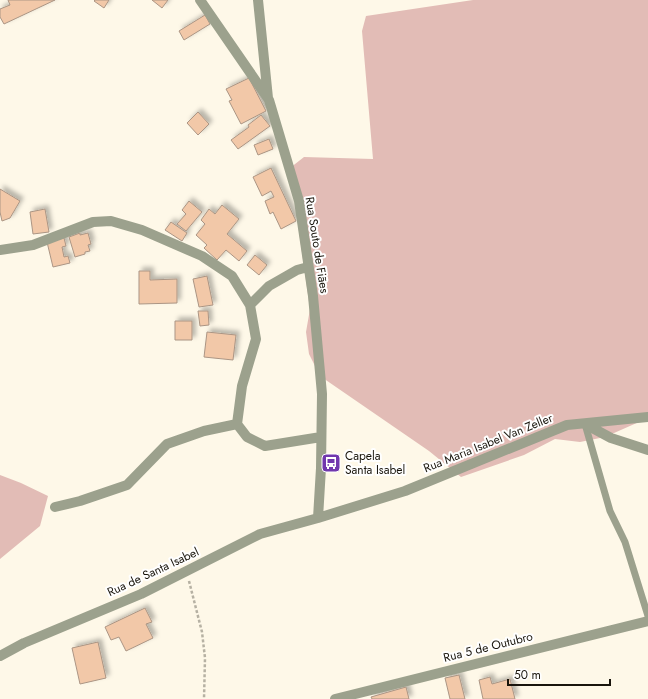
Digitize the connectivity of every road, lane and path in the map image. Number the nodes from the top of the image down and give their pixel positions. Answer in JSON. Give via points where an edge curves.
{"nodes":[{"id":1,"x":200,"y":0,"type":"edge"},
{"id":2,"x":258,"y":0,"type":"edge"},
{"id":3,"x":268,"y":100,"type":"junction"},
{"id":4,"x":0,"y":250,"type":"edge"},
{"id":5,"x":308,"y":267,"type":"junction"},
{"id":6,"x":250,"y":305,"type":"junction"},
{"id":7,"x":648,"y":417,"type":"edge"},
{"id":8,"x":237,"y":424,"type":"junction"},
{"id":9,"x":585,"y":424,"type":"junction"},
{"id":10,"x":321,"y":437,"type":"junction"},
{"id":11,"x":648,"y":450,"type":"edge"},
{"id":12,"x":55,"y":507,"type":"dead end"},
{"id":13,"x":318,"y":518,"type":"junction"},
{"id":14,"x":187,"y":571,"type":"junction"},
{"id":15,"x":648,"y":616,"type":"edge"},
{"id":16,"x":648,"y":621,"type":"edge"},
{"id":17,"x":0,"y":656,"type":"edge"},
{"id":18,"x":352,"y":697,"type":"edge"},
{"id":19,"x":204,"y":699,"type":"edge"},
{"id":20,"x":335,"y":699,"type":"edge"}],
"edges":[{"from":1,"to":3,"type":"street","name":"Rua Souto de Fiães"},
{"from":2,"to":3,"type":"street"},
{"from":3,"to":5,"type":"street","name":"Rua Souto de Fiães","via":[[299,201]]},
{"from":4,"to":6,"type":"street","via":[[33,245],[93,222],[111,221],[142,230],[202,256],[232,276]]},
{"from":5,"to":6,"type":"street","via":[[297,270],[269,286]]},
{"from":5,"to":10,"type":"street","name":"Rua Souto de Fiães","via":[[322,394]]},
{"from":6,"to":8,"type":"street","via":[[256,339],[242,386]]},
{"from":7,"to":9,"type":"street","name":"Rua Maria Isabel Van Zeller"},
{"from":8,"to":10,"type":"street","via":[[247,437],[265,446]]},
{"from":8,"to":12,"type":"street","via":[[204,431],[168,444],[127,485]]},
{"from":9,"to":11,"type":"street","via":[[611,438]]},
{"from":9,"to":13,"type":"street","name":"Rua Maria Isabel Van Zeller","via":[[567,425],[405,491]]},
{"from":9,"to":15,"type":"lane","via":[[610,511],[625,542]]},
{"from":10,"to":13,"type":"street","name":"Rua Souto de Fiães"},
{"from":13,"to":14,"type":"street","name":"Rua de Santa Isabel","via":[[260,534]]},
{"from":14,"to":17,"type":"street","name":"Rua de Santa Isabel"},
{"from":14,"to":19,"type":"path","via":[[202,632],[205,658]]},
{"from":16,"to":18,"type":"street","name":"Rua 5 de Outubro"},
{"from":18,"to":20,"type":"street","name":"Rua 5 de Outubro"}]}
